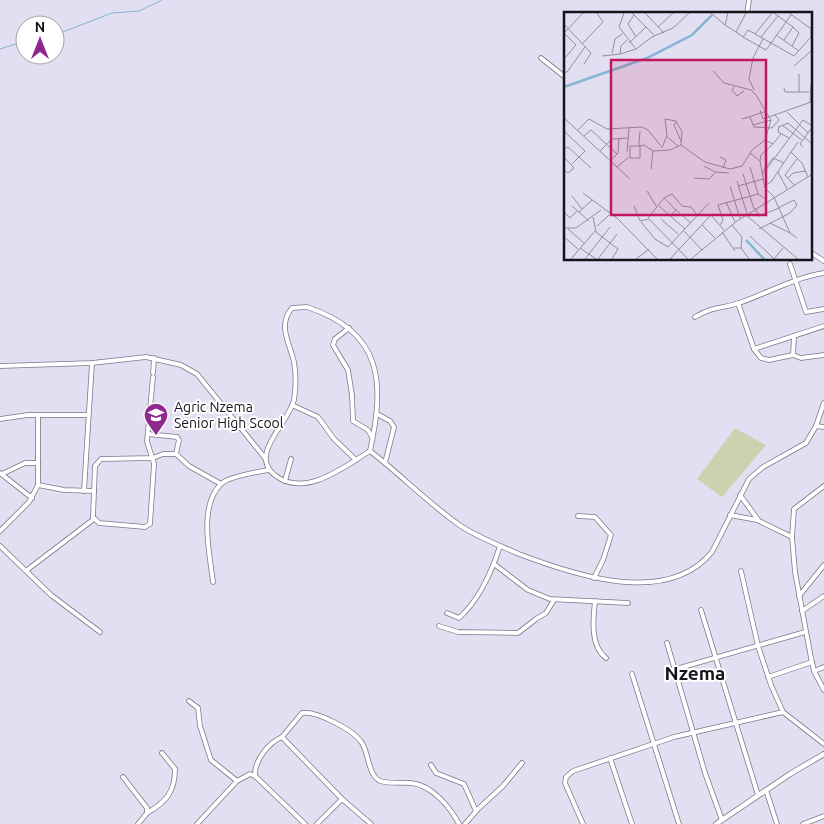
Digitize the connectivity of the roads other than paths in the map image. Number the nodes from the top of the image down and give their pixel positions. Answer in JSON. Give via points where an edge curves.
{"nodes":[{"id":1,"x":541,"y":58,"type":"dead end"},
{"id":2,"x":564,"y":76,"type":"edge"},
{"id":3,"x":812,"y":253,"type":"edge"},
{"id":4,"x":824,"y":261,"type":"edge"},
{"id":5,"x":790,"y":264,"type":"dead end"},
{"id":6,"x":824,"y":274,"type":"edge"},
{"id":7,"x":795,"y":279,"type":"junction"},
{"id":8,"x":738,"y":304,"type":"junction"},
{"id":9,"x":824,"y":309,"type":"edge"},
{"id":10,"x":695,"y":317,"type":"dead end"},
{"id":11,"x":824,"y":326,"type":"edge"},
{"id":12,"x":349,"y":328,"type":"junction"},
{"id":13,"x":794,"y":336,"type":"junction"},
{"id":14,"x":754,"y":349,"type":"junction"},
{"id":15,"x":793,"y":355,"type":"junction"},
{"id":16,"x":824,"y":355,"type":"edge"},
{"id":17,"x":154,"y":358,"type":"junction"},
{"id":18,"x":92,"y":363,"type":"junction"},
{"id":19,"x":0,"y":366,"type":"edge"},
{"id":20,"x":824,"y":403,"type":"edge"},
{"id":21,"x":292,"y":405,"type":"junction"},
{"id":22,"x":377,"y":414,"type":"junction"},
{"id":23,"x":87,"y":415,"type":"junction"},
{"id":24,"x":38,"y":416,"type":"junction"},
{"id":25,"x":0,"y":419,"type":"edge"},
{"id":26,"x":816,"y":426,"type":"junction"},
{"id":27,"x":824,"y":427,"type":"edge"},
{"id":28,"x":148,"y":434,"type":"junction"},
{"id":29,"x":373,"y":438,"type":"junction"},
{"id":30,"x":370,"y":451,"type":"junction"},
{"id":31,"x":176,"y":454,"type":"junction"},
{"id":32,"x":153,"y":458,"type":"junction"},
{"id":33,"x":265,"y":458,"type":"junction"},
{"id":34,"x":291,"y":459,"type":"dead end"},
{"id":35,"x":356,"y":460,"type":"junction"},
{"id":36,"x":38,"y":463,"type":"junction"},
{"id":37,"x":385,"y":463,"type":"junction"},
{"id":38,"x":269,"y":470,"type":"junction"},
{"id":39,"x":1,"y":473,"type":"edge"},
{"id":40,"x":285,"y":481,"type":"junction"},
{"id":41,"x":221,"y":484,"type":"junction"},
{"id":42,"x":38,"y":485,"type":"junction"},
{"id":43,"x":824,"y":486,"type":"edge"},
{"id":44,"x":84,"y":491,"type":"junction"},
{"id":45,"x":94,"y":491,"type":"junction"},
{"id":46,"x":740,"y":495,"type":"junction"},
{"id":47,"x":32,"y":498,"type":"junction"},
{"id":48,"x":730,"y":515,"type":"junction"},
{"id":49,"x":578,"y":516,"type":"dead end"},
{"id":50,"x":94,"y":519,"type":"junction"},
{"id":51,"x":759,"y":521,"type":"junction"},
{"id":52,"x":0,"y":530,"type":"edge"},
{"id":53,"x":792,"y":537,"type":"junction"},
{"id":54,"x":0,"y":546,"type":"edge"},
{"id":55,"x":500,"y":546,"type":"junction"},
{"id":56,"x":494,"y":564,"type":"junction"},
{"id":57,"x":824,"y":565,"type":"edge"},
{"id":58,"x":27,"y":570,"type":"junction"},
{"id":59,"x":741,"y":571,"type":"dead end"},
{"id":60,"x":594,"y":578,"type":"junction"},
{"id":61,"x":213,"y":582,"type":"dead end"},
{"id":62,"x":800,"y":596,"type":"junction"},
{"id":63,"x":824,"y":596,"type":"edge"},
{"id":64,"x":554,"y":600,"type":"junction"},
{"id":65,"x":595,"y":601,"type":"junction"},
{"id":66,"x":628,"y":603,"type":"dead end"},
{"id":67,"x":701,"y":610,"type":"dead end"},
{"id":68,"x":802,"y":611,"type":"junction"},
{"id":69,"x":448,"y":613,"type":"dead end"},
{"id":70,"x":439,"y":626,"type":"dead end"},
{"id":71,"x":100,"y":632,"type":"dead end"},
{"id":72,"x":806,"y":632,"type":"junction"},
{"id":73,"x":667,"y":643,"type":"dead end"},
{"id":74,"x":758,"y":646,"type":"junction"},
{"id":75,"x":606,"y":658,"type":"dead end"},
{"id":76,"x":717,"y":658,"type":"junction"},
{"id":77,"x":812,"y":662,"type":"junction"},
{"id":78,"x":824,"y":667,"type":"edge"},
{"id":79,"x":676,"y":669,"type":"junction"},
{"id":80,"x":814,"y":671,"type":"junction"},
{"id":81,"x":632,"y":674,"type":"dead end"},
{"id":82,"x":768,"y":677,"type":"junction"},
{"id":83,"x":824,"y":690,"type":"edge"},
{"id":84,"x":189,"y":701,"type":"dead end"},
{"id":85,"x":782,"y":712,"type":"junction"},
{"id":86,"x":737,"y":723,"type":"junction"},
{"id":87,"x":695,"y":732,"type":"junction"},
{"id":88,"x":282,"y":737,"type":"junction"},
{"id":89,"x":653,"y":743,"type":"junction"},
{"id":90,"x":824,"y":744,"type":"edge"},
{"id":91,"x":162,"y":753,"type":"dead end"},
{"id":92,"x":824,"y":754,"type":"edge"},
{"id":93,"x":610,"y":758,"type":"junction"},
{"id":94,"x":522,"y":763,"type":"dead end"},
{"id":95,"x":431,"y":765,"type":"dead end"},
{"id":96,"x":254,"y":776,"type":"junction"},
{"id":97,"x":123,"y":777,"type":"dead end"},
{"id":98,"x":237,"y":781,"type":"junction"},
{"id":99,"x":766,"y":790,"type":"junction"},
{"id":100,"x":758,"y":795,"type":"junction"},
{"id":101,"x":342,"y":799,"type":"junction"},
{"id":102,"x":476,"y":811,"type":"junction"},
{"id":103,"x":147,"y":813,"type":"junction"},
{"id":104,"x":824,"y":816,"type":"edge"},
{"id":105,"x":722,"y":820,"type":"junction"},
{"id":106,"x":138,"y":824,"type":"edge"},
{"id":107,"x":197,"y":824,"type":"edge"},
{"id":108,"x":305,"y":824,"type":"edge"},
{"id":109,"x":317,"y":824,"type":"edge"},
{"id":110,"x":371,"y":824,"type":"edge"},
{"id":111,"x":459,"y":824,"type":"edge"},
{"id":112,"x":465,"y":824,"type":"edge"},
{"id":113,"x":583,"y":824,"type":"edge"},
{"id":114,"x":632,"y":824,"type":"edge"},
{"id":115,"x":679,"y":824,"type":"edge"},
{"id":116,"x":716,"y":824,"type":"edge"},
{"id":117,"x":778,"y":824,"type":"edge"},
{"id":118,"x":803,"y":824,"type":"edge"}],
"edges":[{"from":1,"to":2,"type":"street"},
{"from":3,"to":4,"type":"street"},
{"from":5,"to":7,"type":"street"},
{"from":6,"to":7,"type":"street"},
{"from":7,"to":8,"type":"street"},
{"from":7,"to":9,"type":"street","via":[[806,312]]},
{"from":8,"to":10,"type":"street","via":[[713,307]]},
{"from":8,"to":14,"type":"street"},
{"from":11,"to":13,"type":"street"},
{"from":12,"to":21,"type":"street","via":[[307,307],[292,308],[288,313],[285,338],[294,361]]},
{"from":12,"to":22,"type":"street","via":[[372,359],[378,386]]},
{"from":12,"to":29,"type":"street","via":[[333,345],[348,370],[353,421],[368,430]]},
{"from":13,"to":14,"type":"street"},
{"from":13,"to":15,"type":"street"},
{"from":14,"to":15,"type":"street","via":[[764,359]]},
{"from":15,"to":16,"type":"street","via":[[801,358]]},
{"from":17,"to":18,"type":"street"},
{"from":17,"to":28,"type":"street"},
{"from":17,"to":33,"type":"street","via":[[181,364],[198,374]]},
{"from":18,"to":19,"type":"street"},
{"from":18,"to":23,"type":"street"},
{"from":20,"to":26,"type":"street"},
{"from":21,"to":33,"type":"street"},
{"from":21,"to":35,"type":"street","via":[[318,417],[334,439]]},
{"from":22,"to":29,"type":"street"},
{"from":22,"to":37,"type":"street","via":[[394,424]]},
{"from":23,"to":24,"type":"street"},
{"from":23,"to":44,"type":"street"},
{"from":24,"to":25,"type":"street"},
{"from":24,"to":36,"type":"street"},
{"from":26,"to":27,"type":"street"},
{"from":26,"to":46,"type":"street","via":[[801,447],[754,474]]},
{"from":28,"to":31,"type":"street","via":[[177,437]]},
{"from":28,"to":32,"type":"street"},
{"from":29,"to":30,"type":"street"},
{"from":30,"to":35,"type":"street"},
{"from":30,"to":37,"type":"street"},
{"from":31,"to":32,"type":"street"},
{"from":31,"to":41,"type":"street","via":[[189,466]]},
{"from":32,"to":45,"type":"street","via":[[98,461]]},
{"from":32,"to":50,"type":"street","via":[[150,524],[145,527],[99,523]]},
{"from":33,"to":38,"type":"street"},
{"from":34,"to":40,"type":"street"},
{"from":35,"to":40,"type":"street","via":[[313,482]]},
{"from":36,"to":39,"type":"street","via":[[25,463]]},
{"from":36,"to":42,"type":"street"},
{"from":37,"to":55,"type":"street","via":[[459,525]]},
{"from":38,"to":40,"type":"street"},
{"from":38,"to":41,"type":"street"},
{"from":39,"to":47,"type":"street"},
{"from":41,"to":61,"type":"street","via":[[207,514]]},
{"from":42,"to":44,"type":"street"},
{"from":42,"to":47,"type":"street"},
{"from":43,"to":53,"type":"street","via":[[794,509]]},
{"from":44,"to":45,"type":"street"},
{"from":45,"to":50,"type":"street"},
{"from":46,"to":48,"type":"street"},
{"from":46,"to":51,"type":"street"},
{"from":47,"to":52,"type":"street"},
{"from":48,"to":51,"type":"street"},
{"from":48,"to":60,"type":"street","via":[[712,552],[697,567],[673,576],[632,583]]},
{"from":49,"to":60,"type":"street","via":[[595,517],[611,535]]},
{"from":50,"to":58,"type":"street"},
{"from":51,"to":53,"type":"street"},
{"from":53,"to":62,"type":"street"},
{"from":54,"to":58,"type":"street"},
{"from":55,"to":56,"type":"street"},
{"from":55,"to":60,"type":"street"},
{"from":56,"to":64,"type":"street","via":[[528,590]]},
{"from":56,"to":69,"type":"street","via":[[464,613],[459,618]]},
{"from":57,"to":62,"type":"street"},
{"from":58,"to":71,"type":"street","via":[[51,595]]},
{"from":59,"to":74,"type":"street"},
{"from":62,"to":68,"type":"street"},
{"from":63,"to":68,"type":"street"},
{"from":64,"to":65,"type":"street"},
{"from":64,"to":70,"type":"street","via":[[549,611],[518,633],[458,632]]},
{"from":65,"to":66,"type":"street"},
{"from":65,"to":75,"type":"street","via":[[594,634],[600,653]]},
{"from":67,"to":76,"type":"street"},
{"from":68,"to":72,"type":"street"},
{"from":72,"to":74,"type":"street"},
{"from":72,"to":77,"type":"street"},
{"from":73,"to":79,"type":"street"},
{"from":74,"to":76,"type":"street"},
{"from":74,"to":82,"type":"street"},
{"from":76,"to":79,"type":"street"},
{"from":76,"to":86,"type":"street"},
{"from":77,"to":80,"type":"street"},
{"from":77,"to":82,"type":"street"},
{"from":78,"to":80,"type":"street"},
{"from":79,"to":87,"type":"street"},
{"from":80,"to":83,"type":"street"},
{"from":81,"to":89,"type":"street"},
{"from":82,"to":85,"type":"street"},
{"from":84,"to":98,"type":"street","via":[[198,708],[211,760]]},
{"from":85,"to":86,"type":"street"},
{"from":85,"to":90,"type":"street"},
{"from":86,"to":87,"type":"street"},
{"from":86,"to":100,"type":"street"},
{"from":87,"to":89,"type":"street"},
{"from":87,"to":105,"type":"street"},
{"from":88,"to":96,"type":"street","via":[[259,758]]},
{"from":88,"to":101,"type":"street"},
{"from":88,"to":111,"type":"street","via":[[302,713],[323,716],[359,738],[375,776],[381,781],[423,785],[443,802]]},
{"from":89,"to":93,"type":"street"},
{"from":89,"to":115,"type":"street"},
{"from":91,"to":103,"type":"street","via":[[175,769],[172,791],[160,805]]},
{"from":92,"to":99,"type":"street"},
{"from":93,"to":113,"type":"street","via":[[566,776],[567,790]]},
{"from":93,"to":114,"type":"street"},
{"from":94,"to":102,"type":"street"},
{"from":95,"to":102,"type":"street","via":[[436,773],[464,784]]},
{"from":96,"to":98,"type":"street","via":[[245,776]]},
{"from":96,"to":108,"type":"street"},
{"from":97,"to":103,"type":"street","via":[[145,804]]},
{"from":98,"to":107,"type":"street"},
{"from":99,"to":100,"type":"street"},
{"from":99,"to":117,"type":"street"},
{"from":100,"to":105,"type":"street"},
{"from":101,"to":109,"type":"street"},
{"from":101,"to":110,"type":"street"},
{"from":102,"to":112,"type":"street"},
{"from":103,"to":106,"type":"street"},
{"from":104,"to":118,"type":"street"},
{"from":105,"to":116,"type":"street"}]}
